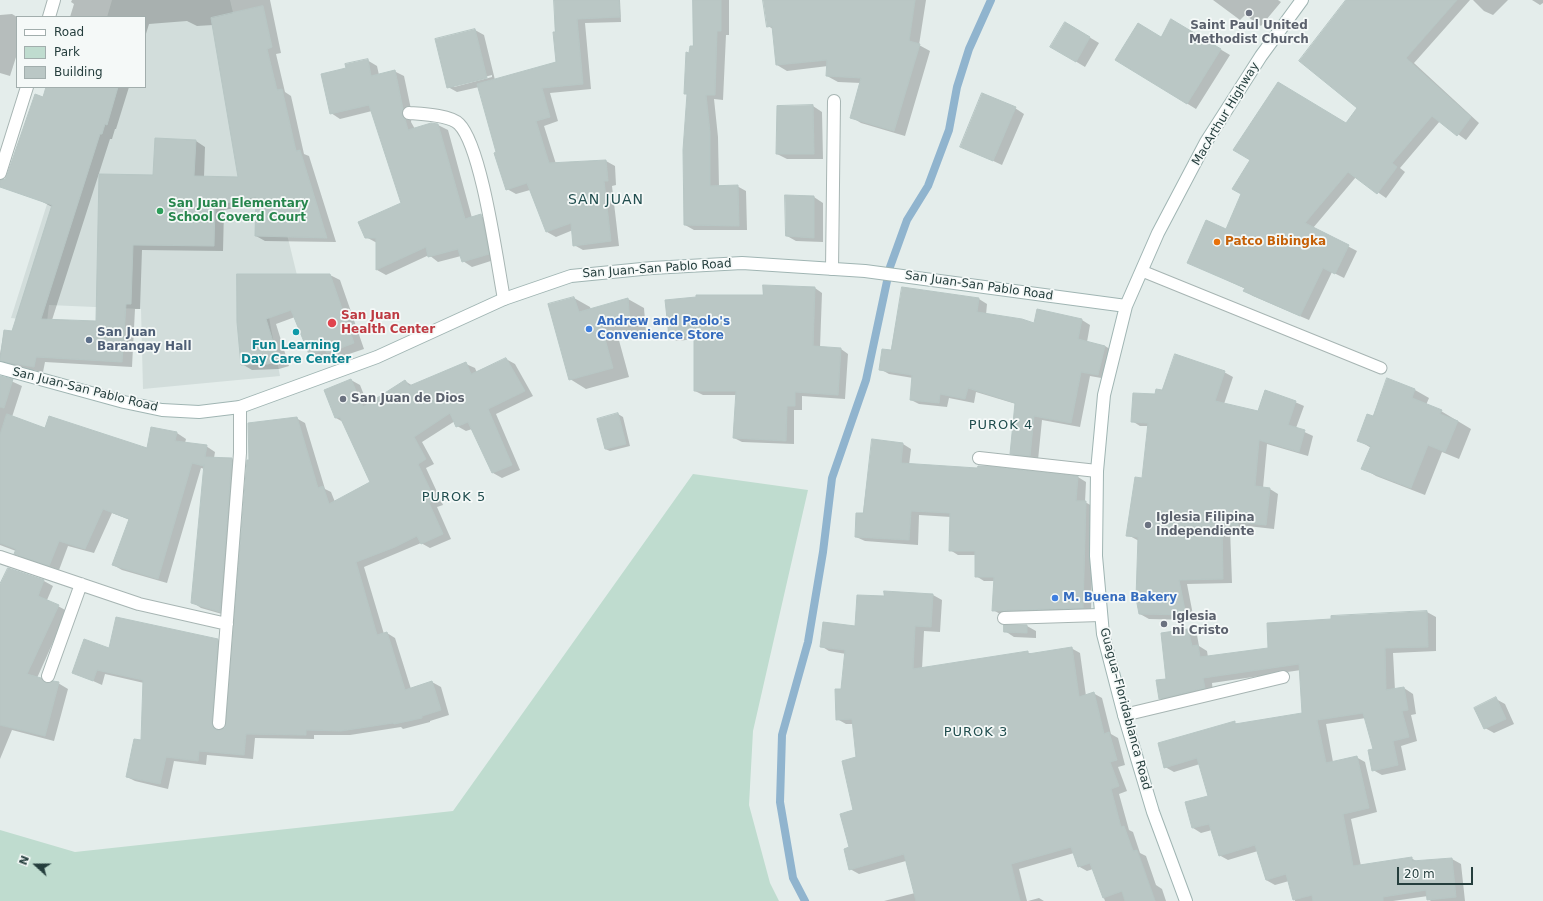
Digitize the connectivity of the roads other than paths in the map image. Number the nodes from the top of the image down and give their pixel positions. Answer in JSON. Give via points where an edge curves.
{"nodes":[{"id":1,"x":54,"y":0,"type":"edge"},
{"id":2,"x":1302,"y":0,"type":"edge"},
{"id":3,"x":49,"y":16,"type":"edge"},
{"id":4,"x":27,"y":88,"type":"edge"},
{"id":5,"x":834,"y":101,"type":"dead end"},
{"id":6,"x":409,"y":113,"type":"dead end"},
{"id":7,"x":0,"y":173,"type":"edge"},
{"id":8,"x":1158,"y":233,"type":"joint"},
{"id":9,"x":832,"y":269,"type":"junction"},
{"id":10,"x":1142,"y":271,"type":"junction"},
{"id":11,"x":504,"y":300,"type":"junction"},
{"id":12,"x":1126,"y":306,"type":"junction"},
{"id":13,"x":0,"y":368,"type":"edge"},
{"id":14,"x":1382,"y":368,"type":"dead end"},
{"id":15,"x":240,"y":406,"type":"junction"},
{"id":16,"x":980,"y":458,"type":"dead end"},
{"id":17,"x":1097,"y":472,"type":"junction"},
{"id":18,"x":0,"y":557,"type":"edge"},
{"id":19,"x":81,"y":584,"type":"junction"},
{"id":20,"x":1100,"y":615,"type":"junction"},
{"id":21,"x":1004,"y":618,"type":"dead end"},
{"id":22,"x":227,"y":624,"type":"junction"},
{"id":23,"x":48,"y":676,"type":"dead end"},
{"id":24,"x":1283,"y":677,"type":"dead end"},
{"id":25,"x":1124,"y":715,"type":"junction"},
{"id":26,"x":219,"y":723,"type":"dead end"},
{"id":27,"x":1186,"y":901,"type":"edge"}],
"edges":[{"from":1,"to":3,"type":"street"},
{"from":2,"to":8,"type":"street","name":"MacArthur Highway","via":[[1261,56],[1206,142]]},
{"from":4,"to":7,"type":"street"},
{"from":5,"to":9,"type":"street"},
{"from":6,"to":11,"type":"street","via":[[441,117],[458,123],[468,136],[480,171]]},
{"from":8,"to":10,"type":"street","name":"Guagua–Floridablanca Road"},
{"from":9,"to":11,"type":"street","name":"San Juan-San Pablo Road","via":[[742,263],[611,271],[571,276]]},
{"from":9,"to":12,"type":"street","name":"San Juan-San Pablo Road","via":[[925,278]]},
{"from":10,"to":12,"type":"street","name":"Guagua–Floridablanca Road"},
{"from":10,"to":14,"type":"lane"},
{"from":11,"to":15,"type":"street","name":"San Juan-San Pablo Road","via":[[377,357]]},
{"from":12,"to":17,"type":"street","name":"Guagua–Floridablanca Road","via":[[1104,395]]},
{"from":13,"to":15,"type":"street","name":"San Juan-San Pablo Road","via":[[162,410],[199,412]]},
{"from":15,"to":22,"type":"street","via":[[240,453]]},
{"from":16,"to":17,"type":"street"},
{"from":17,"to":20,"type":"street","name":"Guagua–Floridablanca Road","via":[[1096,556]]},
{"from":18,"to":19,"type":"street"},
{"from":19,"to":22,"type":"street","via":[[139,604]]},
{"from":19,"to":23,"type":"street"},
{"from":20,"to":21,"type":"street"},
{"from":20,"to":25,"type":"street","name":"Guagua–Floridablanca Road"},
{"from":22,"to":26,"type":"street"},
{"from":24,"to":25,"type":"street"},
{"from":25,"to":27,"type":"street","name":"Guagua–Floridablanca Road","via":[[1153,812]]}]}
